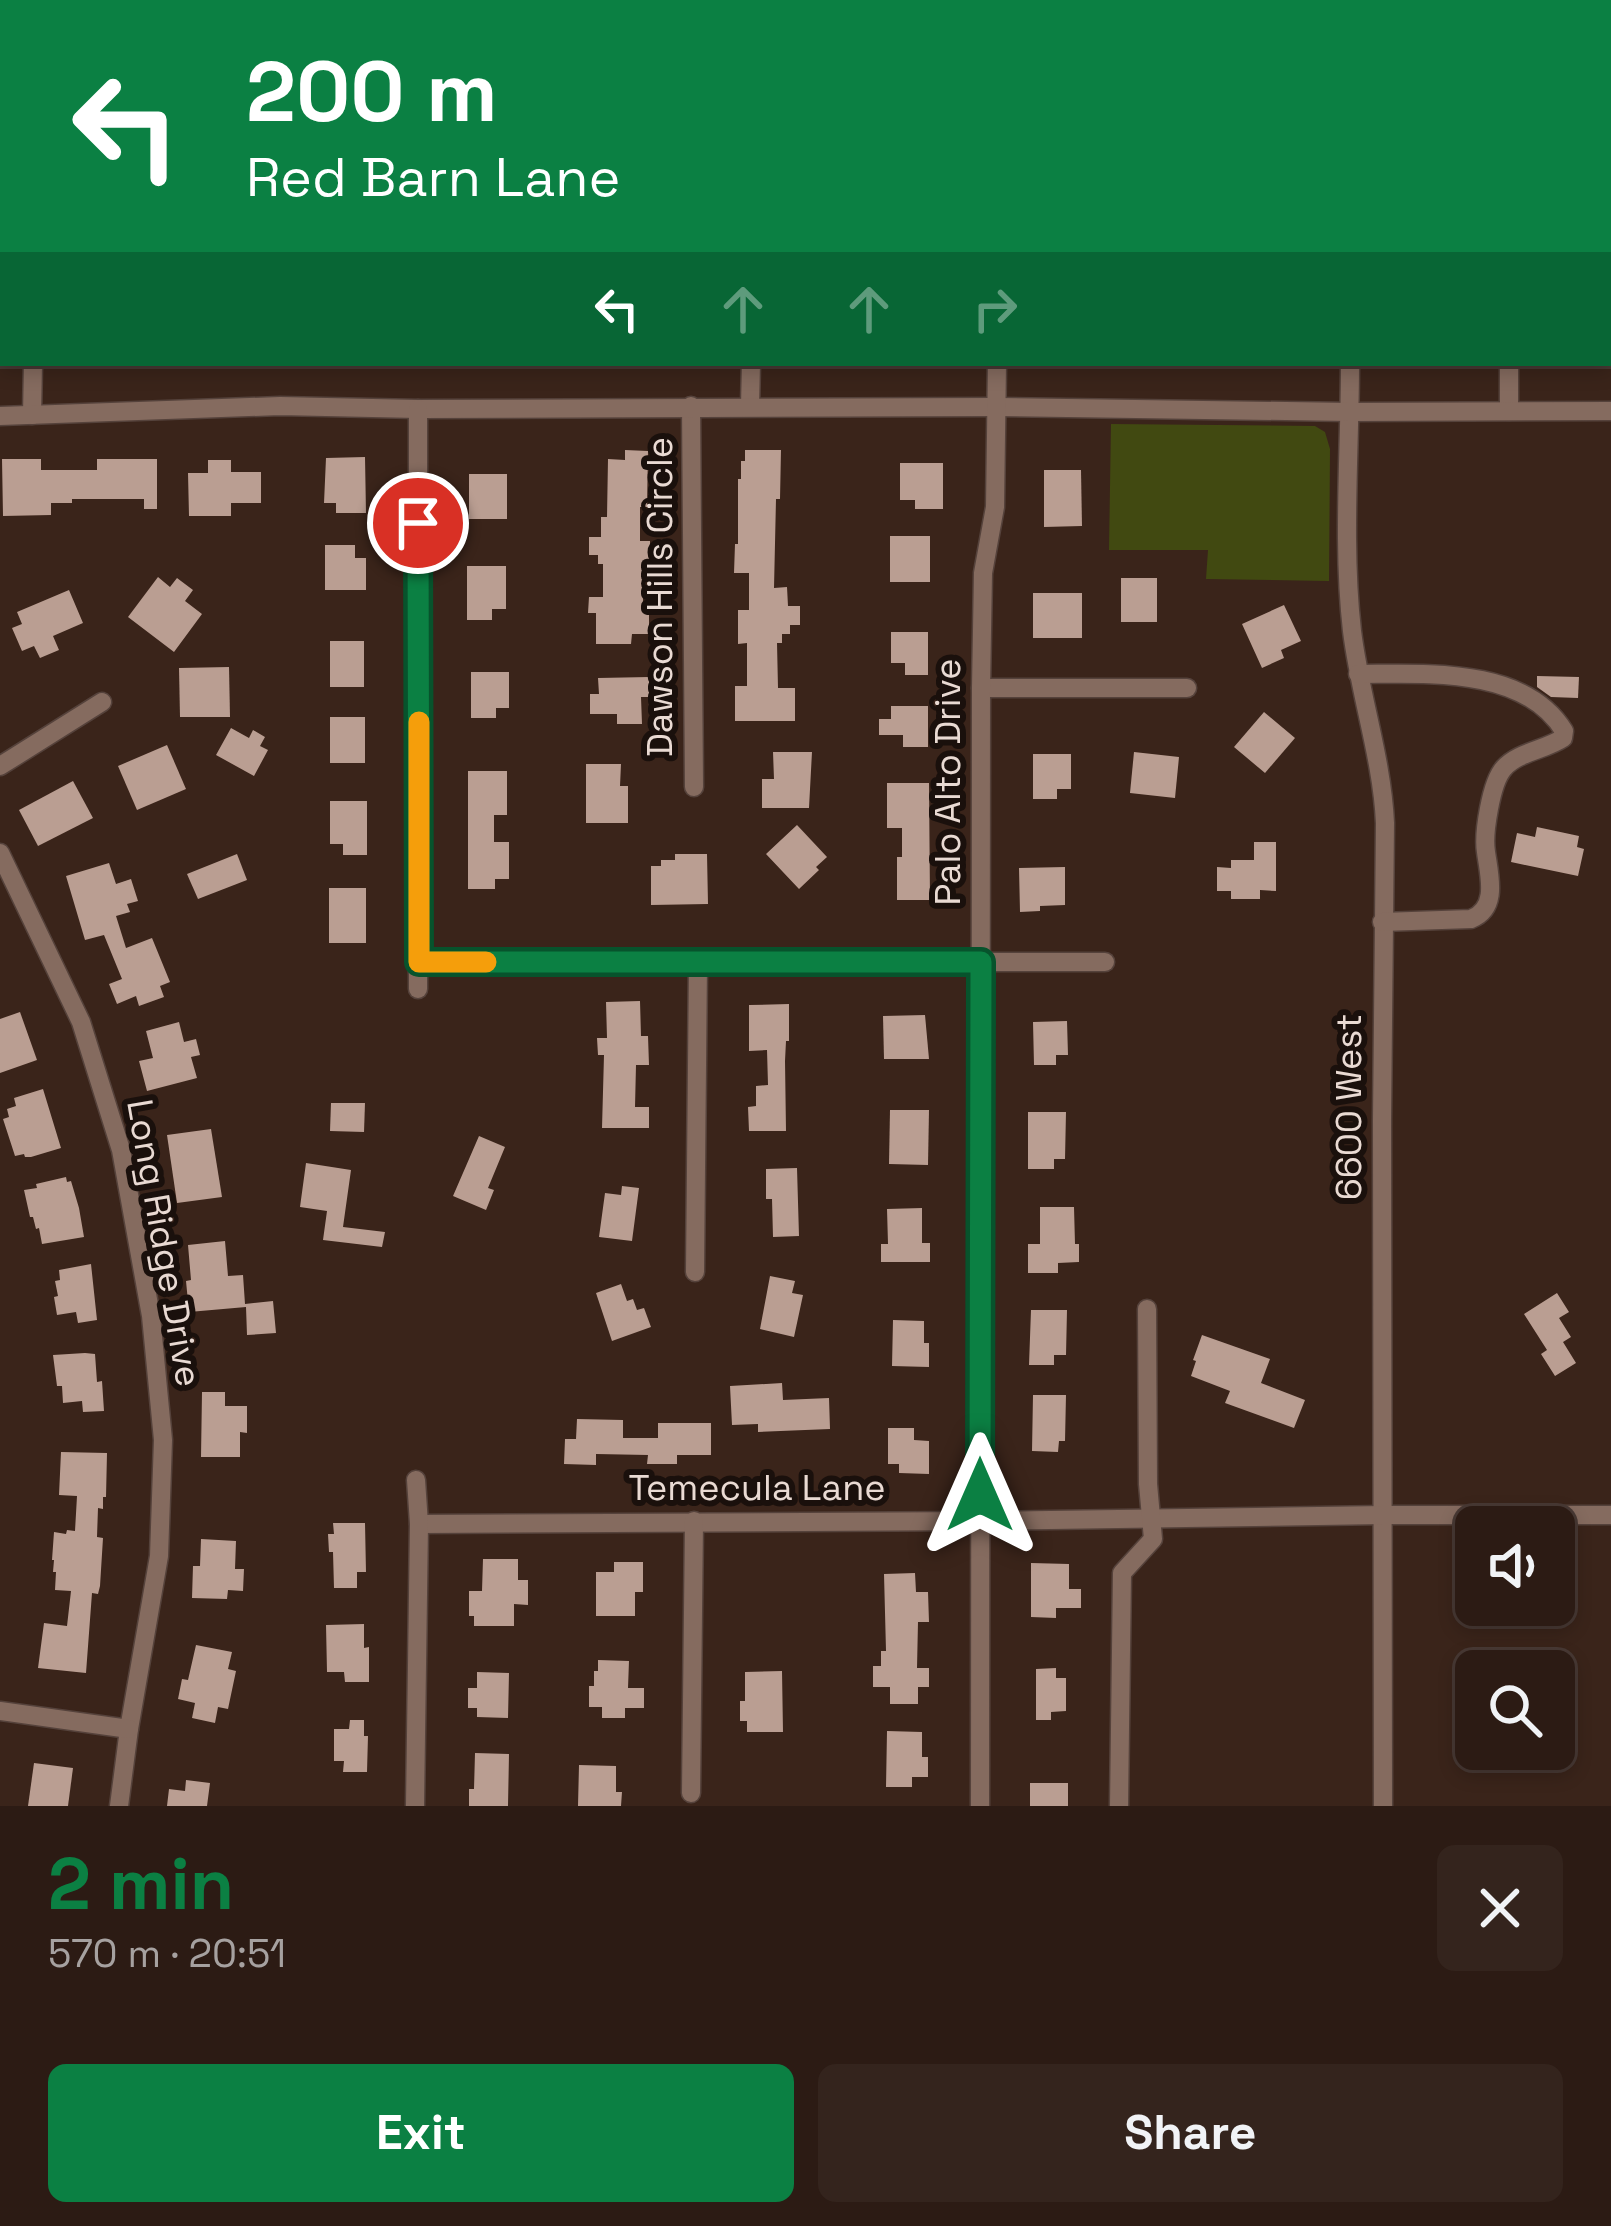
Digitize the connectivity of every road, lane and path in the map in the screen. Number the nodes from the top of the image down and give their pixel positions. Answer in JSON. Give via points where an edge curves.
{"nodes":[{"id":1,"x":33,"y":366,"type":"edge"},
{"id":2,"x":751,"y":366,"type":"edge"},
{"id":3,"x":997,"y":366,"type":"edge"},
{"id":4,"x":1350,"y":366,"type":"edge"},
{"id":5,"x":1509,"y":366,"type":"edge"},
{"id":6,"x":692,"y":406,"type":"junction"},
{"id":7,"x":750,"y":406,"type":"junction"},
{"id":8,"x":998,"y":407,"type":"junction"},
{"id":9,"x":418,"y":410,"type":"junction"},
{"id":10,"x":1509,"y":411,"type":"junction"},
{"id":11,"x":1350,"y":412,"type":"junction"},
{"id":12,"x":1611,"y":412,"type":"edge"},
{"id":13,"x":32,"y":415,"type":"junction"},
{"id":14,"x":0,"y":416,"type":"edge"},
{"id":15,"x":1358,"y":674,"type":"junction"},
{"id":16,"x":981,"y":688,"type":"junction"},
{"id":17,"x":1186,"y":688,"type":"dead end"},
{"id":18,"x":102,"y":702,"type":"dead end"},
{"id":19,"x":0,"y":766,"type":"edge"},
{"id":20,"x":694,"y":787,"type":"dead end"},
{"id":21,"x":0,"y":854,"type":"edge"},
{"id":22,"x":1382,"y":922,"type":"junction"},
{"id":23,"x":419,"y":962,"type":"junction"},
{"id":24,"x":698,"y":962,"type":"junction"},
{"id":25,"x":981,"y":962,"type":"junction"},
{"id":26,"x":1105,"y":962,"type":"dead end"},
{"id":27,"x":418,"y":988,"type":"dead end"},
{"id":28,"x":695,"y":1272,"type":"dead end"},
{"id":29,"x":1147,"y":1309,"type":"dead end"},
{"id":30,"x":416,"y":1480,"type":"dead end"},
{"id":31,"x":1383,"y":1515,"type":"junction"},
{"id":32,"x":1611,"y":1515,"type":"edge"},
{"id":33,"x":1151,"y":1518,"type":"junction"},
{"id":34,"x":694,"y":1521,"type":"junction"},
{"id":35,"x":980,"y":1521,"type":"junction"},
{"id":36,"x":419,"y":1524,"type":"junction"},
{"id":37,"x":0,"y":1712,"type":"edge"},
{"id":38,"x":129,"y":1729,"type":"junction"},
{"id":39,"x":691,"y":1793,"type":"dead end"},
{"id":40,"x":119,"y":1806,"type":"edge"},
{"id":41,"x":415,"y":1806,"type":"edge"},
{"id":42,"x":980,"y":1806,"type":"edge"},
{"id":43,"x":1119,"y":1806,"type":"edge"},
{"id":44,"x":1383,"y":1806,"type":"edge"}],
"edges":[{"from":1,"to":13,"type":"street"},
{"from":2,"to":7,"type":"street"},
{"from":3,"to":8,"type":"street","name":"Palo Alto Drive"},
{"from":4,"to":11,"type":"street","name":"6600 West"},
{"from":5,"to":10,"type":"street"},
{"from":6,"to":7,"type":"street"},
{"from":6,"to":9,"type":"street"},
{"from":6,"to":20,"type":"street","name":"Dawson Hills Circle"},
{"from":7,"to":8,"type":"street"},
{"from":8,"to":11,"type":"street"},
{"from":8,"to":16,"type":"street","name":"Palo Alto Drive"},
{"from":9,"to":13,"type":"street"},
{"from":9,"to":23,"type":"street"},
{"from":10,"to":11,"type":"street"},
{"from":10,"to":12,"type":"street"},
{"from":11,"to":15,"type":"street","name":"6600 West","via":[[1349,580]]},
{"from":13,"to":14,"type":"street"},
{"from":15,"to":22,"type":"street","name":"6600 West","via":[[1384,796]]},
{"from":15,"to":22,"type":"street","via":[[1506,684],[1564,730],[1496,781],[1484,913]]},
{"from":16,"to":17,"type":"street"},
{"from":16,"to":25,"type":"street","name":"Palo Alto Drive"},
{"from":18,"to":19,"type":"street"},
{"from":21,"to":38,"type":"street","name":"Long Ridge Drive","via":[[82,1022],[121,1150],[151,1316],[164,1440],[159,1556]]},
{"from":22,"to":31,"type":"street","name":"6600 West"},
{"from":23,"to":24,"type":"street"},
{"from":23,"to":27,"type":"street"},
{"from":24,"to":25,"type":"street"},
{"from":24,"to":28,"type":"street"},
{"from":25,"to":26,"type":"street"},
{"from":25,"to":35,"type":"street","name":"Palo Alto Drive"},
{"from":29,"to":33,"type":"street"},
{"from":30,"to":36,"type":"street"},
{"from":31,"to":32,"type":"street","name":"Temecula Lane"},
{"from":31,"to":33,"type":"street","name":"Temecula Lane"},
{"from":31,"to":44,"type":"street","name":"6600 West"},
{"from":33,"to":35,"type":"street","name":"Temecula Lane"},
{"from":33,"to":43,"type":"street","via":[[1153,1539],[1123,1573]]},
{"from":34,"to":35,"type":"street","name":"Temecula Lane"},
{"from":34,"to":36,"type":"street","name":"Temecula Lane"},
{"from":34,"to":39,"type":"street"},
{"from":35,"to":42,"type":"street","name":"Palo Alto Drive"},
{"from":36,"to":41,"type":"street"},
{"from":37,"to":38,"type":"street"},
{"from":38,"to":40,"type":"street","name":"Long Ridge Drive"}]}
